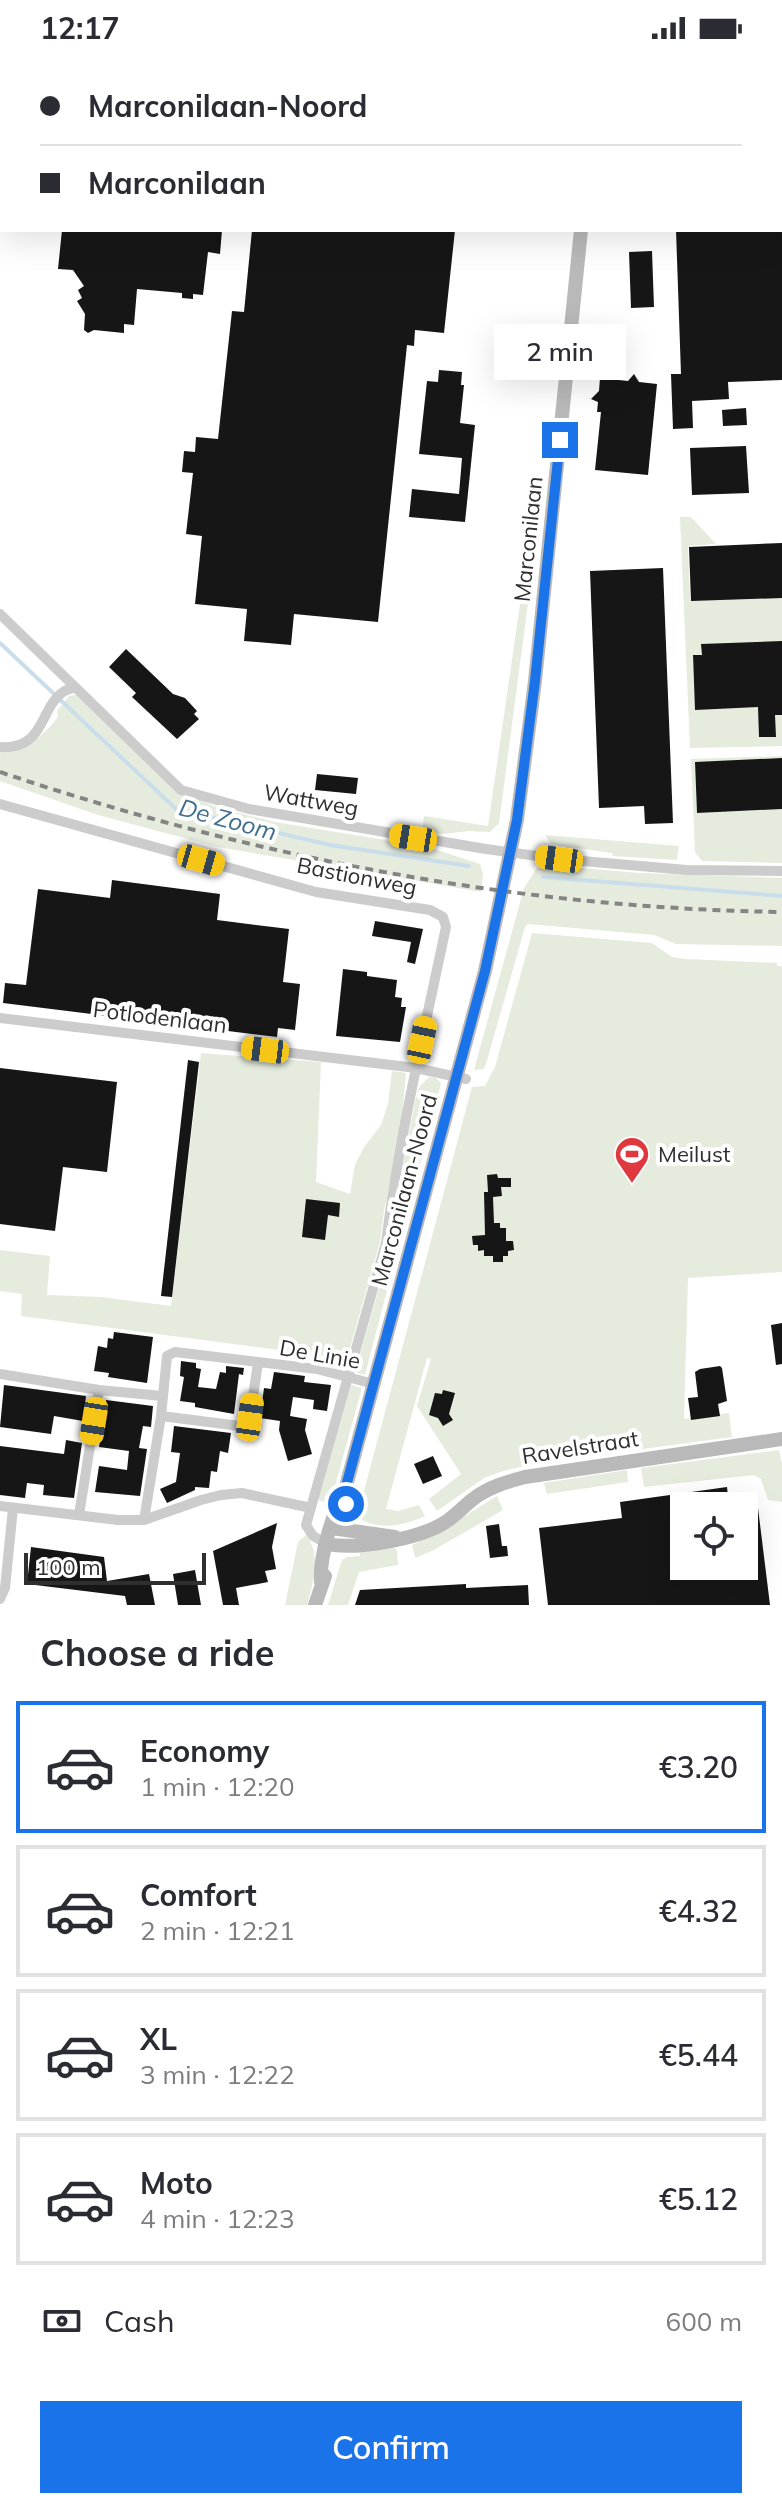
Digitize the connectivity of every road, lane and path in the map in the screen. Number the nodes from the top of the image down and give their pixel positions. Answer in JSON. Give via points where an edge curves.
{"nodes":[{"id":1,"x":581,"y":232,"type":"edge"},
{"id":2,"x":0,"y":614,"type":"edge"},
{"id":3,"x":75,"y":687,"type":"junction"},
{"id":4,"x":0,"y":747,"type":"edge"},
{"id":5,"x":0,"y":804,"type":"edge"},
{"id":6,"x":510,"y":852,"type":"junction"},
{"id":7,"x":782,"y":871,"type":"edge"},
{"id":8,"x":0,"y":1018,"type":"edge"},
{"id":9,"x":416,"y":1068,"type":"junction"},
{"id":10,"x":462,"y":1078,"type":"junction"},
{"id":11,"x":258,"y":1363,"type":"junction"},
{"id":12,"x":0,"y":1374,"type":"edge"},
{"id":13,"x":348,"y":1379,"type":"junction"},
{"id":14,"x":374,"y":1384,"type":"junction"},
{"id":15,"x":99,"y":1390,"type":"junction"},
{"id":16,"x":162,"y":1396,"type":"junction"},
{"id":17,"x":161,"y":1416,"type":"junction"},
{"id":18,"x":782,"y":1439,"type":"edge"},
{"id":19,"x":0,"y":1506,"type":"edge"},
{"id":20,"x":13,"y":1508,"type":"junction"},
{"id":21,"x":311,"y":1508,"type":"junction"},
{"id":22,"x":79,"y":1515,"type":"junction"},
{"id":23,"x":144,"y":1520,"type":"junction"},
{"id":24,"x":335,"y":1528,"type":"junction"},
{"id":25,"x":399,"y":1537,"type":"junction"},
{"id":26,"x":331,"y":1544,"type":"junction"},
{"id":27,"x":0,"y":1599,"type":"edge"},
{"id":28,"x":315,"y":1605,"type":"edge"}],
"edges":[{"from":1,"to":6,"type":"street","name":"Marconilaan","via":[[534,696]]},
{"from":2,"to":3,"type":"street","name":"Wattweg"},
{"from":3,"to":4,"type":"street","via":[[62,692],[34,735]]},
{"from":3,"to":6,"type":"street","name":"Wattweg","via":[[181,790],[249,809]]},
{"from":5,"to":9,"type":"street","name":"Bastionweg","via":[[316,892],[430,910],[443,917],[446,927]]},
{"from":6,"to":7,"type":"street","name":"Wattweg","via":[[687,870]]},
{"from":6,"to":10,"type":"street","name":"Marconilaan-Noord"},
{"from":8,"to":9,"type":"street","name":"Potlodenlaan"},
{"from":9,"to":10,"type":"street","name":"Potlodenlaan"},
{"from":9,"to":13,"type":"street","name":"Bastionweg","via":[[386,1243]]},
{"from":10,"to":14,"type":"street","name":"Marconilaan-Noord"},
{"from":11,"to":13,"type":"street","name":"De Linie","via":[[317,1369]]},
{"from":11,"to":16,"type":"street","name":"De Linie","via":[[175,1352],[167,1356]]},
{"from":11,"to":17,"type":"street","name":"De Linie","via":[[247,1423]]},
{"from":12,"to":15,"type":"street"},
{"from":13,"to":14,"type":"street","name":"De Linie"},
{"from":13,"to":21,"type":"street","name":"Bastionweg"},
{"from":14,"to":24,"type":"street","name":"Marconilaan-Noord"},
{"from":15,"to":16,"type":"street"},
{"from":15,"to":22,"type":"street"},
{"from":16,"to":17,"type":"street","name":"De Linie"},
{"from":17,"to":23,"type":"street","name":"De Linie"},
{"from":18,"to":25,"type":"street","name":"Ravelstraat","via":[[525,1477],[498,1484],[443,1523]]},
{"from":19,"to":20,"type":"street"},
{"from":20,"to":22,"type":"street"},
{"from":20,"to":27,"type":"street"},
{"from":21,"to":23,"type":"street","via":[[232,1494]]},
{"from":21,"to":24,"type":"street","via":[[313,1518]]},
{"from":21,"to":26,"type":"street","via":[[309,1532]]},
{"from":22,"to":23,"type":"street"},
{"from":24,"to":25,"type":"street","name":"Ravelstraat"},
{"from":24,"to":26,"type":"street","name":"Marconilaan-Noord"},
{"from":25,"to":26,"type":"street","name":"Ravelstraat","via":[[369,1545]]},
{"from":26,"to":28,"type":"street","name":"Marconilaan-Noord"}]}
